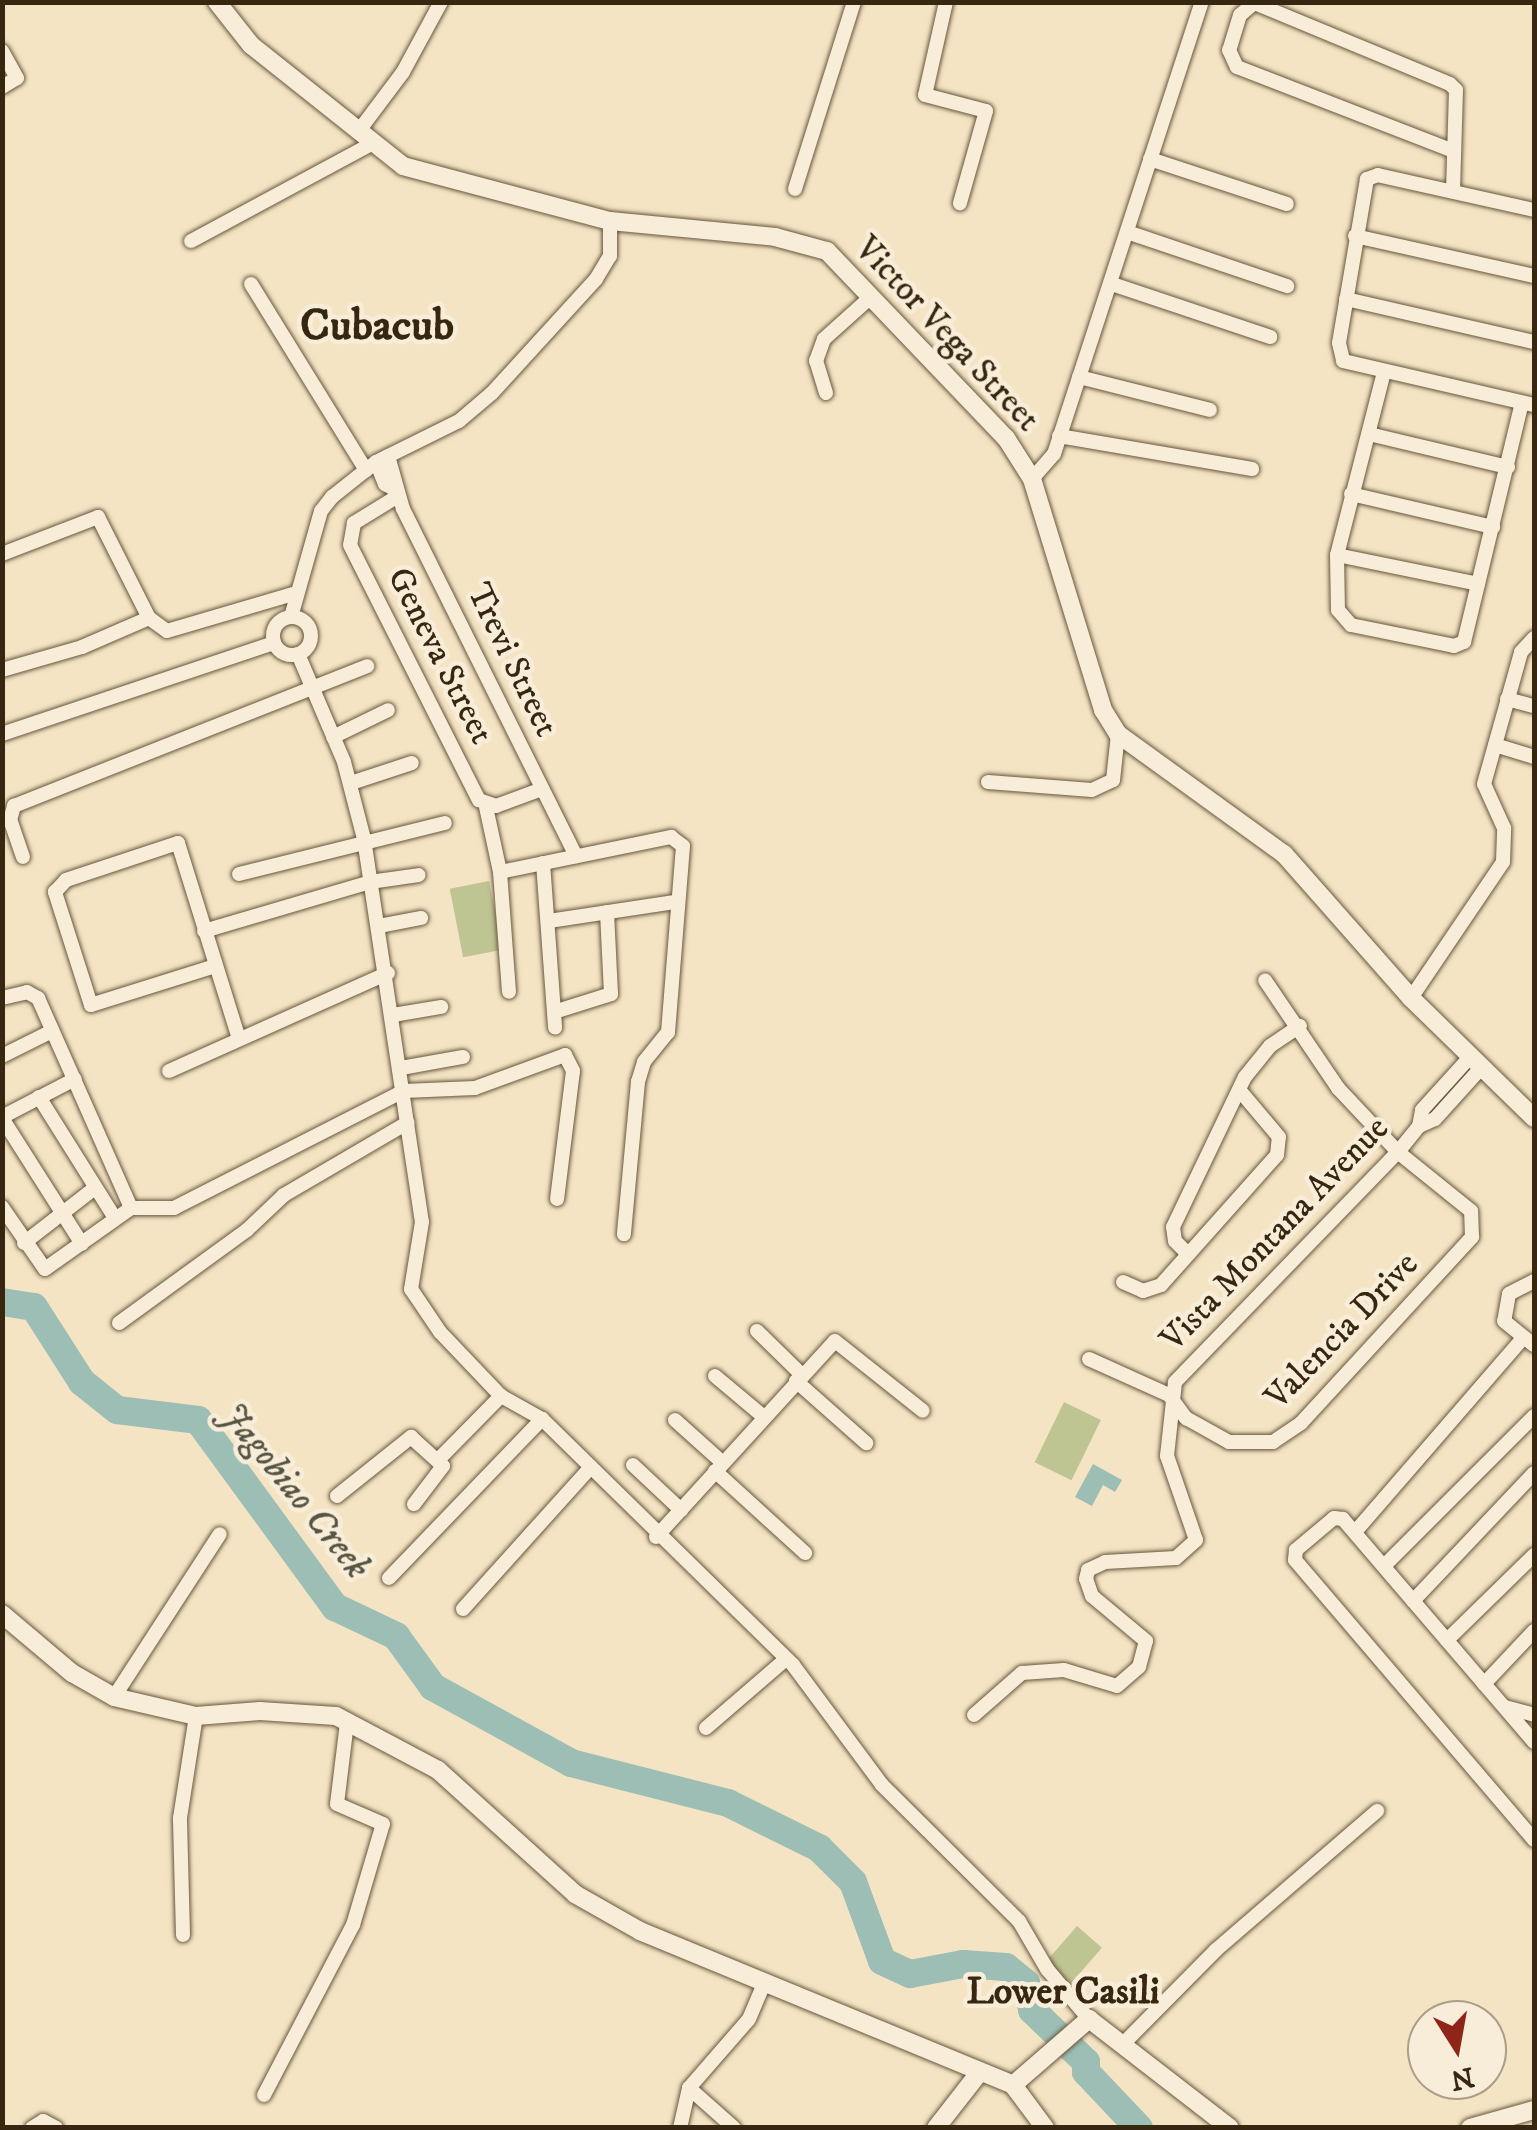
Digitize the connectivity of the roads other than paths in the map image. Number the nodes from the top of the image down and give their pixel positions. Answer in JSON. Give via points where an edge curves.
{"nodes":[{"id":1,"x":218,"y":2,"type":"edge"},
{"id":2,"x":441,"y":2,"type":"edge"},
{"id":3,"x":854,"y":2,"type":"edge"},
{"id":4,"x":946,"y":2,"type":"edge"},
{"id":5,"x":1202,"y":2,"type":"edge"},
{"id":6,"x":2,"y":50,"type":"edge"},
{"id":7,"x":2,"y":86,"type":"edge"},
{"id":8,"x":358,"y":132,"type":"junction"},
{"id":9,"x":374,"y":143,"type":"junction"},
{"id":10,"x":1454,"y":151,"type":"junction"},
{"id":11,"x":1150,"y":159,"type":"junction"},
{"id":12,"x":794,"y":188,"type":"dead end"},
{"id":13,"x":1453,"y":192,"type":"junction"},
{"id":14,"x":960,"y":203,"type":"dead end"},
{"id":15,"x":1287,"y":204,"type":"dead end"},
{"id":16,"x":1534,"y":210,"type":"edge"},
{"id":17,"x":610,"y":222,"type":"junction"},
{"id":18,"x":1130,"y":233,"type":"junction"},
{"id":19,"x":1356,"y":236,"type":"junction"},
{"id":20,"x":191,"y":241,"type":"dead end"},
{"id":21,"x":1534,"y":276,"type":"edge"},
{"id":22,"x":250,"y":284,"type":"dead end"},
{"id":23,"x":1112,"y":284,"type":"junction"},
{"id":24,"x":1286,"y":286,"type":"dead end"},
{"id":25,"x":872,"y":296,"type":"junction"},
{"id":26,"x":1346,"y":299,"type":"junction"},
{"id":27,"x":1270,"y":337,"type":"dead end"},
{"id":28,"x":1534,"y":342,"type":"edge"},
{"id":29,"x":1384,"y":372,"type":"junction"},
{"id":30,"x":1079,"y":378,"type":"junction"},
{"id":31,"x":826,"y":394,"type":"dead end"},
{"id":32,"x":1528,"y":406,"type":"edge"},
{"id":33,"x":1210,"y":410,"type":"dead end"},
{"id":34,"x":1370,"y":434,"type":"junction"},
{"id":35,"x":1060,"y":436,"type":"junction"},
{"id":36,"x":377,"y":463,"type":"junction"},
{"id":37,"x":1508,"y":466,"type":"junction"},
{"id":38,"x":1252,"y":469,"type":"dead end"},
{"id":39,"x":1032,"y":479,"type":"junction"},
{"id":40,"x":397,"y":493,"type":"junction"},
{"id":41,"x":1351,"y":494,"type":"junction"},
{"id":42,"x":1493,"y":527,"type":"junction"},
{"id":43,"x":2,"y":554,"type":"edge"},
{"id":44,"x":1337,"y":555,"type":"junction"},
{"id":45,"x":1478,"y":584,"type":"junction"},
{"id":46,"x":296,"y":592,"type":"junction"},
{"id":47,"x":291,"y":617,"type":"junction"},
{"id":48,"x":149,"y":618,"type":"junction"},
{"id":49,"x":1534,"y":638,"type":"edge"},
{"id":50,"x":274,"y":644,"type":"junction"},
{"id":51,"x":1528,"y":653,"type":"edge"},
{"id":52,"x":298,"y":654,"type":"junction"},
{"id":53,"x":367,"y":666,"type":"dead end"},
{"id":54,"x":2,"y":670,"type":"edge"},
{"id":55,"x":313,"y":692,"type":"junction"},
{"id":56,"x":1507,"y":699,"type":"junction"},
{"id":57,"x":1534,"y":706,"type":"edge"},
{"id":58,"x":388,"y":710,"type":"dead end"},
{"id":59,"x":2,"y":734,"type":"edge"},
{"id":60,"x":1118,"y":734,"type":"junction"},
{"id":61,"x":333,"y":736,"type":"junction"},
{"id":62,"x":1495,"y":746,"type":"junction"},
{"id":63,"x":1534,"y":757,"type":"edge"},
{"id":64,"x":412,"y":762,"type":"dead end"},
{"id":65,"x":988,"y":782,"type":"dead end"},
{"id":66,"x":351,"y":783,"type":"junction"},
{"id":67,"x":542,"y":789,"type":"junction"},
{"id":68,"x":486,"y":807,"type":"junction"},
{"id":69,"x":445,"y":824,"type":"dead end"},
{"id":70,"x":364,"y":839,"type":"junction"},
{"id":71,"x":576,"y":856,"type":"junction"},
{"id":72,"x":24,"y":857,"type":"dead end"},
{"id":73,"x":543,"y":863,"type":"junction"},
{"id":74,"x":500,"y":872,"type":"junction"},
{"id":75,"x":239,"y":874,"type":"dead end"},
{"id":76,"x":419,"y":875,"type":"dead end"},
{"id":77,"x":370,"y":882,"type":"junction"},
{"id":78,"x":676,"y":902,"type":"junction"},
{"id":79,"x":607,"y":912,"type":"junction"},
{"id":80,"x":421,"y":918,"type":"dead end"},
{"id":81,"x":549,"y":921,"type":"junction"},
{"id":82,"x":379,"y":926,"type":"junction"},
{"id":83,"x":204,"y":931,"type":"junction"},
{"id":84,"x":212,"y":967,"type":"junction"},
{"id":85,"x":388,"y":973,"type":"junction"},
{"id":86,"x":1265,"y":980,"type":"dead end"},
{"id":87,"x":509,"y":992,"type":"dead end"},
{"id":88,"x":2,"y":998,"type":"edge"},
{"id":89,"x":1411,"y":998,"type":"junction"},
{"id":90,"x":441,"y":1007,"type":"dead end"},
{"id":91,"x":394,"y":1015,"type":"junction"},
{"id":92,"x":1300,"y":1026,"type":"junction"},
{"id":93,"x":52,"y":1032,"type":"junction"},
{"id":94,"x":239,"y":1039,"type":"junction"},
{"id":95,"x":2,"y":1056,"type":"edge"},
{"id":96,"x":463,"y":1056,"type":"dead end"},
{"id":97,"x":1475,"y":1062,"type":"junction"},
{"id":98,"x":402,"y":1068,"type":"junction"},
{"id":99,"x":170,"y":1071,"type":"dead end"},
{"id":100,"x":76,"y":1079,"type":"junction"},
{"id":101,"x":404,"y":1091,"type":"junction"},
{"id":102,"x":1242,"y":1093,"type":"junction"},
{"id":103,"x":39,"y":1098,"type":"junction"},
{"id":104,"x":1531,"y":1111,"type":"edge"},
{"id":105,"x":2,"y":1118,"type":"edge"},
{"id":106,"x":408,"y":1123,"type":"junction"},
{"id":107,"x":1398,"y":1152,"type":"junction"},
{"id":108,"x":95,"y":1188,"type":"junction"},
{"id":109,"x":557,"y":1198,"type":"dead end"},
{"id":110,"x":2,"y":1207,"type":"edge"},
{"id":111,"x":131,"y":1208,"type":"junction"},
{"id":112,"x":62,"y":1215,"type":"junction"},
{"id":113,"x":115,"y":1218,"type":"junction"},
{"id":114,"x":624,"y":1234,"type":"dead end"},
{"id":115,"x":24,"y":1244,"type":"junction"},
{"id":116,"x":82,"y":1244,"type":"junction"},
{"id":117,"x":1188,"y":1254,"type":"junction"},
{"id":118,"x":1534,"y":1281,"type":"edge"},
{"id":119,"x":1123,"y":1282,"type":"dead end"},
{"id":120,"x":119,"y":1323,"type":"dead end"},
{"id":121,"x":756,"y":1331,"type":"dead end"},
{"id":122,"x":1529,"y":1341,"type":"edge"},
{"id":123,"x":1089,"y":1359,"type":"dead end"},
{"id":124,"x":715,"y":1376,"type":"dead end"},
{"id":125,"x":799,"y":1378,"type":"junction"},
{"id":126,"x":1169,"y":1395,"type":"junction"},
{"id":127,"x":501,"y":1396,"type":"junction"},
{"id":128,"x":923,"y":1411,"type":"dead end"},
{"id":129,"x":1534,"y":1416,"type":"edge"},
{"id":130,"x":764,"y":1418,"type":"junction"},
{"id":131,"x":542,"y":1420,"type":"junction"},
{"id":132,"x":676,"y":1420,"type":"dead end"},
{"id":133,"x":866,"y":1443,"type":"dead end"},
{"id":134,"x":440,"y":1457,"type":"junction"},
{"id":135,"x":634,"y":1465,"type":"dead end"},
{"id":136,"x":719,"y":1467,"type":"junction"},
{"id":137,"x":590,"y":1468,"type":"junction"},
{"id":138,"x":1534,"y":1474,"type":"edge"},
{"id":139,"x":337,"y":1496,"type":"dead end"},
{"id":140,"x":414,"y":1504,"type":"dead end"},
{"id":141,"x":681,"y":1510,"type":"junction"},
{"id":142,"x":1355,"y":1532,"type":"junction"},
{"id":143,"x":220,"y":1534,"type":"dead end"},
{"id":144,"x":656,"y":1537,"type":"junction"},
{"id":145,"x":805,"y":1553,"type":"dead end"},
{"id":146,"x":1534,"y":1556,"type":"edge"},
{"id":147,"x":1384,"y":1566,"type":"junction"},
{"id":148,"x":389,"y":1578,"type":"dead end"},
{"id":149,"x":1413,"y":1600,"type":"junction"},
{"id":150,"x":462,"y":1609,"type":"dead end"},
{"id":151,"x":2,"y":1614,"type":"edge"},
{"id":152,"x":1534,"y":1631,"type":"edge"},
{"id":153,"x":1446,"y":1640,"type":"junction"},
{"id":154,"x":786,"y":1659,"type":"junction"},
{"id":155,"x":1484,"y":1684,"type":"junction"},
{"id":156,"x":114,"y":1697,"type":"junction"},
{"id":157,"x":1504,"y":1707,"type":"junction"},
{"id":158,"x":974,"y":1714,"type":"dead end"},
{"id":159,"x":1534,"y":1715,"type":"edge"},
{"id":160,"x":196,"y":1716,"type":"junction"},
{"id":161,"x":347,"y":1722,"type":"junction"},
{"id":162,"x":706,"y":1728,"type":"dead end"},
{"id":163,"x":1534,"y":1742,"type":"edge"},
{"id":164,"x":1376,"y":1811,"type":"dead end"},
{"id":165,"x":1534,"y":1840,"type":"edge"},
{"id":166,"x":183,"y":1935,"type":"dead end"},
{"id":167,"x":764,"y":1984,"type":"junction"},
{"id":168,"x":1082,"y":2024,"type":"junction"},
{"id":169,"x":1122,"y":2044,"type":"junction"},
{"id":170,"x":979,"y":2073,"type":"junction"},
{"id":171,"x":1014,"y":2085,"type":"junction"},
{"id":172,"x":689,"y":2088,"type":"junction"},
{"id":173,"x":264,"y":2094,"type":"dead end"},
{"id":174,"x":1534,"y":2110,"type":"edge"},
{"id":175,"x":32,"y":2128,"type":"edge"},
{"id":176,"x":56,"y":2128,"type":"edge"},
{"id":177,"x":680,"y":2128,"type":"edge"},
{"id":178,"x":734,"y":2128,"type":"edge"},
{"id":179,"x":936,"y":2128,"type":"edge"},
{"id":180,"x":1046,"y":2128,"type":"edge"},
{"id":181,"x":1230,"y":2128,"type":"edge"},
{"id":182,"x":1470,"y":2128,"type":"edge"}],
"edges":[{"from":1,"to":8,"type":"street","name":"Victor Vega Street","via":[[250,45]]},
{"from":2,"to":8,"type":"street","via":[[403,72]]},
{"from":3,"to":12,"type":"street"},
{"from":4,"to":14,"type":"street","via":[[925,95],[986,111]]},
{"from":5,"to":11,"type":"street"},
{"from":6,"to":7,"type":"street","via":[[17,78]]},
{"from":8,"to":9,"type":"street","name":"Victor Vega Street"},
{"from":9,"to":17,"type":"street","name":"Victor Vega Street","via":[[403,166]]},
{"from":9,"to":20,"type":"street"},
{"from":10,"to":10,"type":"street","via":[[1237,67],[1229,50],[1240,14],[1254,3],[1442,78],[1456,90]]},
{"from":10,"to":13,"type":"street"},
{"from":11,"to":15,"type":"street"},
{"from":11,"to":18,"type":"street"},
{"from":13,"to":16,"type":"street"},
{"from":13,"to":19,"type":"street","via":[[1373,175],[1364,185]]},
{"from":17,"to":25,"type":"street","name":"Victor Vega Street","via":[[788,238],[827,251]]},
{"from":17,"to":36,"type":"street","via":[[610,256],[546,338],[459,421]]},
{"from":18,"to":23,"type":"street"},
{"from":18,"to":24,"type":"street"},
{"from":19,"to":21,"type":"street"},
{"from":19,"to":26,"type":"street"},
{"from":22,"to":36,"type":"street","name":"Trevi Street"},
{"from":23,"to":27,"type":"street"},
{"from":23,"to":30,"type":"street"},
{"from":25,"to":31,"type":"street","via":[[824,338],[816,361]]},
{"from":25,"to":39,"type":"street","name":"Victor Vega Street","via":[[1006,438]]},
{"from":26,"to":28,"type":"street"},
{"from":26,"to":29,"type":"street","via":[[1339,354]]},
{"from":29,"to":32,"type":"street"},
{"from":29,"to":34,"type":"street"},
{"from":30,"to":33,"type":"street"},
{"from":30,"to":35,"type":"street"},
{"from":32,"to":37,"type":"street"},
{"from":34,"to":37,"type":"street"},
{"from":34,"to":41,"type":"street"},
{"from":35,"to":38,"type":"street"},
{"from":35,"to":39,"type":"street"},
{"from":36,"to":40,"type":"street","name":"Trevi Street"},
{"from":36,"to":46,"type":"street","via":[[321,511]]},
{"from":37,"to":42,"type":"street"},
{"from":39,"to":60,"type":"street","name":"Victor Vega Street","via":[[1103,710]]},
{"from":40,"to":67,"type":"street","name":"Trevi Street"},
{"from":40,"to":68,"type":"street","name":"Geneva Street","via":[[354,523],[350,545]]},
{"from":41,"to":42,"type":"street"},
{"from":41,"to":44,"type":"street"},
{"from":42,"to":45,"type":"street"},
{"from":43,"to":48,"type":"street","via":[[98,517]]},
{"from":44,"to":45,"type":"street"},
{"from":44,"to":45,"type":"street","via":[[1338,610],[1346,623],[1419,639],[1464,642]]},
{"from":46,"to":47,"type":"street"},
{"from":46,"to":48,"type":"street","via":[[167,631]]},
{"from":47,"to":50,"type":"street","via":[[280,621]]},
{"from":47,"to":52,"type":"street","via":[[302,619],[312,638]]},
{"from":48,"to":54,"type":"street"},
{"from":49,"to":51,"type":"street"},
{"from":50,"to":52,"type":"street"},
{"from":50,"to":59,"type":"street"},
{"from":51,"to":56,"type":"street"},
{"from":52,"to":55,"type":"street"},
{"from":53,"to":55,"type":"street"},
{"from":55,"to":61,"type":"street"},
{"from":55,"to":72,"type":"street","via":[[14,806],[10,820]]},
{"from":56,"to":57,"type":"street"},
{"from":56,"to":62,"type":"street"},
{"from":58,"to":61,"type":"street"},
{"from":60,"to":65,"type":"street","via":[[1113,780],[1092,790]]},
{"from":60,"to":89,"type":"street","name":"Victor Vega Street","via":[[1284,854]]},
{"from":61,"to":66,"type":"street"},
{"from":62,"to":63,"type":"street"},
{"from":62,"to":89,"type":"street","via":[[1484,784],[1504,828],[1503,862]]},
{"from":64,"to":66,"type":"street"},
{"from":66,"to":70,"type":"street"},
{"from":67,"to":68,"type":"street"},
{"from":67,"to":71,"type":"street","name":"Trevi Street"},
{"from":68,"to":74,"type":"street","name":"Geneva Street"},
{"from":69,"to":70,"type":"street"},
{"from":70,"to":75,"type":"street"},
{"from":70,"to":77,"type":"street"},
{"from":71,"to":73,"type":"street"},
{"from":71,"to":78,"type":"street","via":[[680,839]]},
{"from":73,"to":74,"type":"street"},
{"from":73,"to":81,"type":"street"},
{"from":74,"to":87,"type":"street","name":"Geneva Street"},
{"from":76,"to":77,"type":"street"},
{"from":77,"to":82,"type":"street"},
{"from":77,"to":83,"type":"street"},
{"from":78,"to":79,"type":"street"},
{"from":78,"to":114,"type":"street","via":[[668,1032],[644,1062],[638,1082]]},
{"from":79,"to":81,"type":"street"},
{"from":79,"to":81,"type":"street","via":[[611,994],[555,1020]]},
{"from":80,"to":82,"type":"street"},
{"from":82,"to":85,"type":"street"},
{"from":83,"to":84,"type":"street"},
{"from":83,"to":84,"type":"street","via":[[178,843],[66,880],[55,892],[91,1005]]},
{"from":84,"to":94,"type":"street"},
{"from":85,"to":91,"type":"street"},
{"from":85,"to":94,"type":"street"},
{"from":86,"to":92,"type":"street","name":"Valencia Drive"},
{"from":88,"to":93,"type":"street","via":[[34,992]]},
{"from":89,"to":97,"type":"street","name":"Victor Vega Street"},
{"from":90,"to":91,"type":"street"},
{"from":91,"to":98,"type":"street"},
{"from":92,"to":102,"type":"street","via":[[1270,1046],[1245,1077]]},
{"from":92,"to":107,"type":"street","name":"Valencia Drive","via":[[1338,1088]]},
{"from":93,"to":95,"type":"street"},
{"from":93,"to":100,"type":"street"},
{"from":94,"to":99,"type":"street"},
{"from":96,"to":98,"type":"street"},
{"from":97,"to":104,"type":"street","name":"Victor Vega Street"},
{"from":97,"to":107,"type":"street","name":"Vista Montana Avenue","via":[[1435,1120],[1419,1126]]},
{"from":98,"to":101,"type":"street"},
{"from":100,"to":103,"type":"street"},
{"from":100,"to":111,"type":"street"},
{"from":101,"to":106,"type":"street"},
{"from":101,"to":109,"type":"street","via":[[475,1088],[564,1055],[574,1070]]},
{"from":101,"to":111,"type":"street","via":[[174,1208]]},
{"from":102,"to":117,"type":"street","via":[[1173,1227],[1175,1241]]},
{"from":102,"to":117,"type":"street","via":[[1281,1146]]},
{"from":103,"to":105,"type":"street"},
{"from":103,"to":108,"type":"street"},
{"from":105,"to":112,"type":"street"},
{"from":106,"to":120,"type":"street","via":[[284,1194],[247,1230]]},
{"from":106,"to":127,"type":"street","via":[[424,1243],[410,1289],[440,1332]]},
{"from":107,"to":126,"type":"street","name":"Vista Montana Avenue","via":[[1186,1369]]},
{"from":107,"to":126,"type":"street","name":"Valencia Drive","via":[[1471,1211],[1472,1237],[1300,1423],[1274,1442],[1229,1442],[1186,1418]]},
{"from":108,"to":112,"type":"street"},
{"from":108,"to":113,"type":"street"},
{"from":110,"to":115,"type":"street"},
{"from":111,"to":113,"type":"street"},
{"from":112,"to":115,"type":"street"},
{"from":112,"to":116,"type":"street"},
{"from":113,"to":116,"type":"street"},
{"from":115,"to":116,"type":"street","via":[[43,1269]]},
{"from":117,"to":119,"type":"street","via":[[1152,1289]]},
{"from":118,"to":122,"type":"street","via":[[1510,1294],[1504,1307],[1504,1320]]},
{"from":121,"to":125,"type":"street"},
{"from":122,"to":142,"type":"street"},
{"from":123,"to":126,"type":"street","name":"Valencia Drive"},
{"from":124,"to":130,"type":"street"},
{"from":125,"to":128,"type":"street","via":[[831,1343],[842,1340]]},
{"from":125,"to":130,"type":"street"},
{"from":125,"to":133,"type":"street"},
{"from":126,"to":158,"type":"street","name":"Vista Montana Avenue","via":[[1167,1456],[1196,1540],[1176,1558],[1105,1562],[1088,1570],[1086,1579],[1092,1596],[1140,1632],[1146,1658],[1117,1686],[1064,1670],[1022,1673]]},
{"from":127,"to":131,"type":"street"},
{"from":127,"to":134,"type":"street"},
{"from":129,"to":147,"type":"street"},
{"from":130,"to":136,"type":"street"},
{"from":131,"to":137,"type":"street"},
{"from":131,"to":148,"type":"street"},
{"from":132,"to":136,"type":"street"},
{"from":134,"to":139,"type":"street","via":[[418,1438],[400,1441]]},
{"from":134,"to":140,"type":"street","via":[[442,1473]]},
{"from":135,"to":141,"type":"street"},
{"from":136,"to":141,"type":"street"},
{"from":136,"to":145,"type":"street"},
{"from":137,"to":144,"type":"street"},
{"from":137,"to":150,"type":"street"},
{"from":138,"to":149,"type":"street"},
{"from":141,"to":144,"type":"street"},
{"from":142,"to":147,"type":"street"},
{"from":142,"to":165,"type":"street","via":[[1334,1518],[1296,1550],[1295,1560]]},
{"from":143,"to":156,"type":"street"},
{"from":144,"to":154,"type":"street"},
{"from":146,"to":153,"type":"street"},
{"from":147,"to":149,"type":"street"},
{"from":149,"to":153,"type":"street"},
{"from":151,"to":156,"type":"street","via":[[72,1674]]},
{"from":152,"to":155,"type":"street"},
{"from":153,"to":155,"type":"street"},
{"from":154,"to":162,"type":"street"},
{"from":154,"to":168,"type":"street","via":[[882,1785],[1019,1921]]},
{"from":155,"to":157,"type":"street"},
{"from":156,"to":160,"type":"street"},
{"from":157,"to":159,"type":"street"},
{"from":157,"to":163,"type":"street"},
{"from":160,"to":161,"type":"street","via":[[297,1711]]},
{"from":160,"to":166,"type":"street","via":[[180,1818]]},
{"from":161,"to":167,"type":"street","via":[[438,1770],[575,1894],[640,1931]]},
{"from":161,"to":173,"type":"street","via":[[337,1804],[383,1824],[353,1925]]},
{"from":164,"to":169,"type":"street","via":[[1216,1950]]},
{"from":167,"to":170,"type":"street"},
{"from":167,"to":172,"type":"street","via":[[749,2019]]},
{"from":168,"to":169,"type":"street"},
{"from":168,"to":171,"type":"street"},
{"from":169,"to":181,"type":"street"},
{"from":170,"to":171,"type":"street"},
{"from":170,"to":179,"type":"street"},
{"from":171,"to":180,"type":"street"},
{"from":172,"to":177,"type":"street"},
{"from":172,"to":178,"type":"street"},
{"from":174,"to":182,"type":"street"},
{"from":175,"to":176,"type":"street","via":[[44,2121]]}]}
